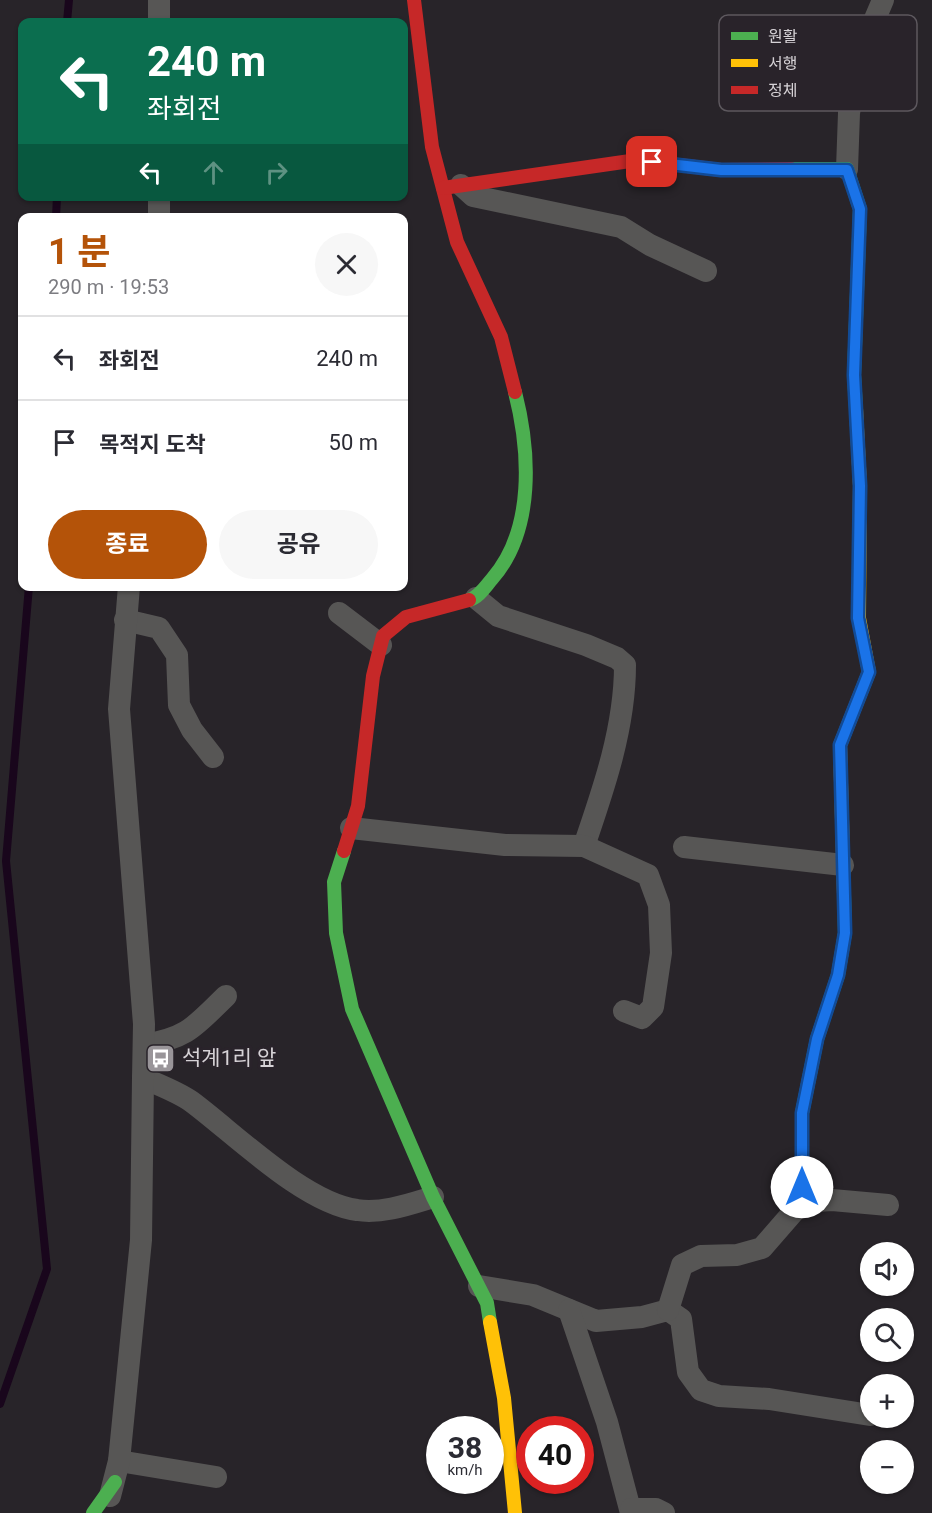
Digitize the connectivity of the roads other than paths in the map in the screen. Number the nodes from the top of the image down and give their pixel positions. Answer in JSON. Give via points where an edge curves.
{"nodes":[{"id":1,"x":159,"y":0,"type":"edge"},
{"id":2,"x":414,"y":0,"type":"edge"},
{"id":3,"x":883,"y":0,"type":"edge"},
{"id":4,"x":877,"y":15,"type":"edge"},
{"id":5,"x":159,"y":18,"type":"edge"},
{"id":6,"x":849,"y":111,"type":"edge"},
{"id":7,"x":847,"y":170,"type":"junction"},
{"id":8,"x":452,"y":186,"type":"junction"},
{"id":9,"x":706,"y":272,"type":"dead end"},
{"id":10,"x":128,"y":591,"type":"edge"},
{"id":11,"x":476,"y":598,"type":"junction"},
{"id":12,"x":339,"y":613,"type":"dead end"},
{"id":13,"x":125,"y":620,"type":"junction"},
{"id":14,"x":381,"y":645,"type":"junction"},
{"id":15,"x":213,"y":757,"type":"dead end"},
{"id":16,"x":351,"y":828,"type":"junction"},
{"id":17,"x":584,"y":846,"type":"junction"},
{"id":18,"x":684,"y":847,"type":"dead end"},
{"id":19,"x":843,"y":865,"type":"junction"},
{"id":20,"x":226,"y":996,"type":"dead end"},
{"id":21,"x":624,"y":1011,"type":"dead end"},
{"id":22,"x":144,"y":1045,"type":"junction"},
{"id":23,"x":143,"y":1077,"type":"junction"},
{"id":24,"x":434,"y":1197,"type":"junction"},
{"id":25,"x":802,"y":1203,"type":"junction"},
{"id":26,"x":888,"y":1205,"type":"dead end"},
{"id":27,"x":479,"y":1286,"type":"junction"},
{"id":28,"x":569,"y":1310,"type":"junction"},
{"id":29,"x":668,"y":1310,"type":"junction"},
{"id":30,"x":860,"y":1413,"type":"edge"},
{"id":31,"x":117,"y":1472,"type":"junction"},
{"id":32,"x":216,"y":1477,"type":"dead end"},
{"id":33,"x":631,"y":1511,"type":"edge"},
{"id":34,"x":93,"y":1513,"type":"edge"},
{"id":35,"x":106,"y":1513,"type":"edge"},
{"id":36,"x":118,"y":1513,"type":"edge"},
{"id":37,"x":514,"y":1513,"type":"edge"},
{"id":38,"x":664,"y":1513,"type":"edge"}],
"edges":[{"from":1,"to":5,"type":"street"},
{"from":2,"to":8,"type":"street","via":[[432,147]]},
{"from":3,"to":4,"type":"street"},
{"from":6,"to":7,"type":"street"},
{"from":7,"to":8,"type":"street","via":[[721,170],[637,160]]},
{"from":7,"to":19,"type":"street","via":[[860,209],[854,375],[860,486],[858,618],[869,672],[840,745]]},
{"from":8,"to":9,"type":"street","via":[[473,196],[621,227],[650,246]]},
{"from":8,"to":11,"type":"street","via":[[457,242],[501,337],[521,415],[527,471],[520,524],[501,569]]},
{"from":10,"to":13,"type":"street"},
{"from":11,"to":14,"type":"street","via":[[406,616],[383,636]]},
{"from":11,"to":17,"type":"street","via":[[498,616],[586,645],[625,665],[622,713],[603,791]]},
{"from":12,"to":14,"type":"street"},
{"from":13,"to":15,"type":"street","via":[[159,628],[177,656],[179,705]]},
{"from":13,"to":22,"type":"street","via":[[119,709]]},
{"from":14,"to":16,"type":"street","via":[[373,676],[358,806]]},
{"from":16,"to":17,"type":"street","via":[[505,845]]},
{"from":16,"to":24,"type":"street","via":[[334,882],[336,933],[352,1009]]},
{"from":17,"to":21,"type":"street","via":[[648,875],[659,905],[661,952],[652,1007],[642,1018]]},
{"from":18,"to":19,"type":"street"},
{"from":19,"to":25,"type":"street","via":[[845,933],[802,1113]]},
{"from":20,"to":22,"type":"street","via":[[188,1032],[171,1041]]},
{"from":22,"to":23,"type":"street"},
{"from":23,"to":24,"type":"street","via":[[190,1101],[272,1166],[315,1194],[357,1210],[400,1207]]},
{"from":23,"to":31,"type":"street","via":[[141,1240]]},
{"from":24,"to":27,"type":"street"},
{"from":25,"to":26,"type":"street","via":[[832,1200]]},
{"from":25,"to":29,"type":"street","via":[[762,1248],[736,1255],[701,1256],[682,1265]]},
{"from":27,"to":28,"type":"street","via":[[517,1291]]},
{"from":27,"to":37,"type":"street","via":[[487,1303],[504,1398]]},
{"from":28,"to":29,"type":"street","via":[[596,1321]]},
{"from":28,"to":33,"type":"street","via":[[607,1422]]},
{"from":29,"to":30,"type":"street","via":[[681,1319],[688,1372],[700,1390],[719,1396],[769,1399]]},
{"from":31,"to":32,"type":"street"},
{"from":31,"to":34,"type":"street"},
{"from":31,"to":35,"type":"street"},
{"from":31,"to":36,"type":"street"},
{"from":33,"to":38,"type":"street","via":[[656,1509]]}]}
